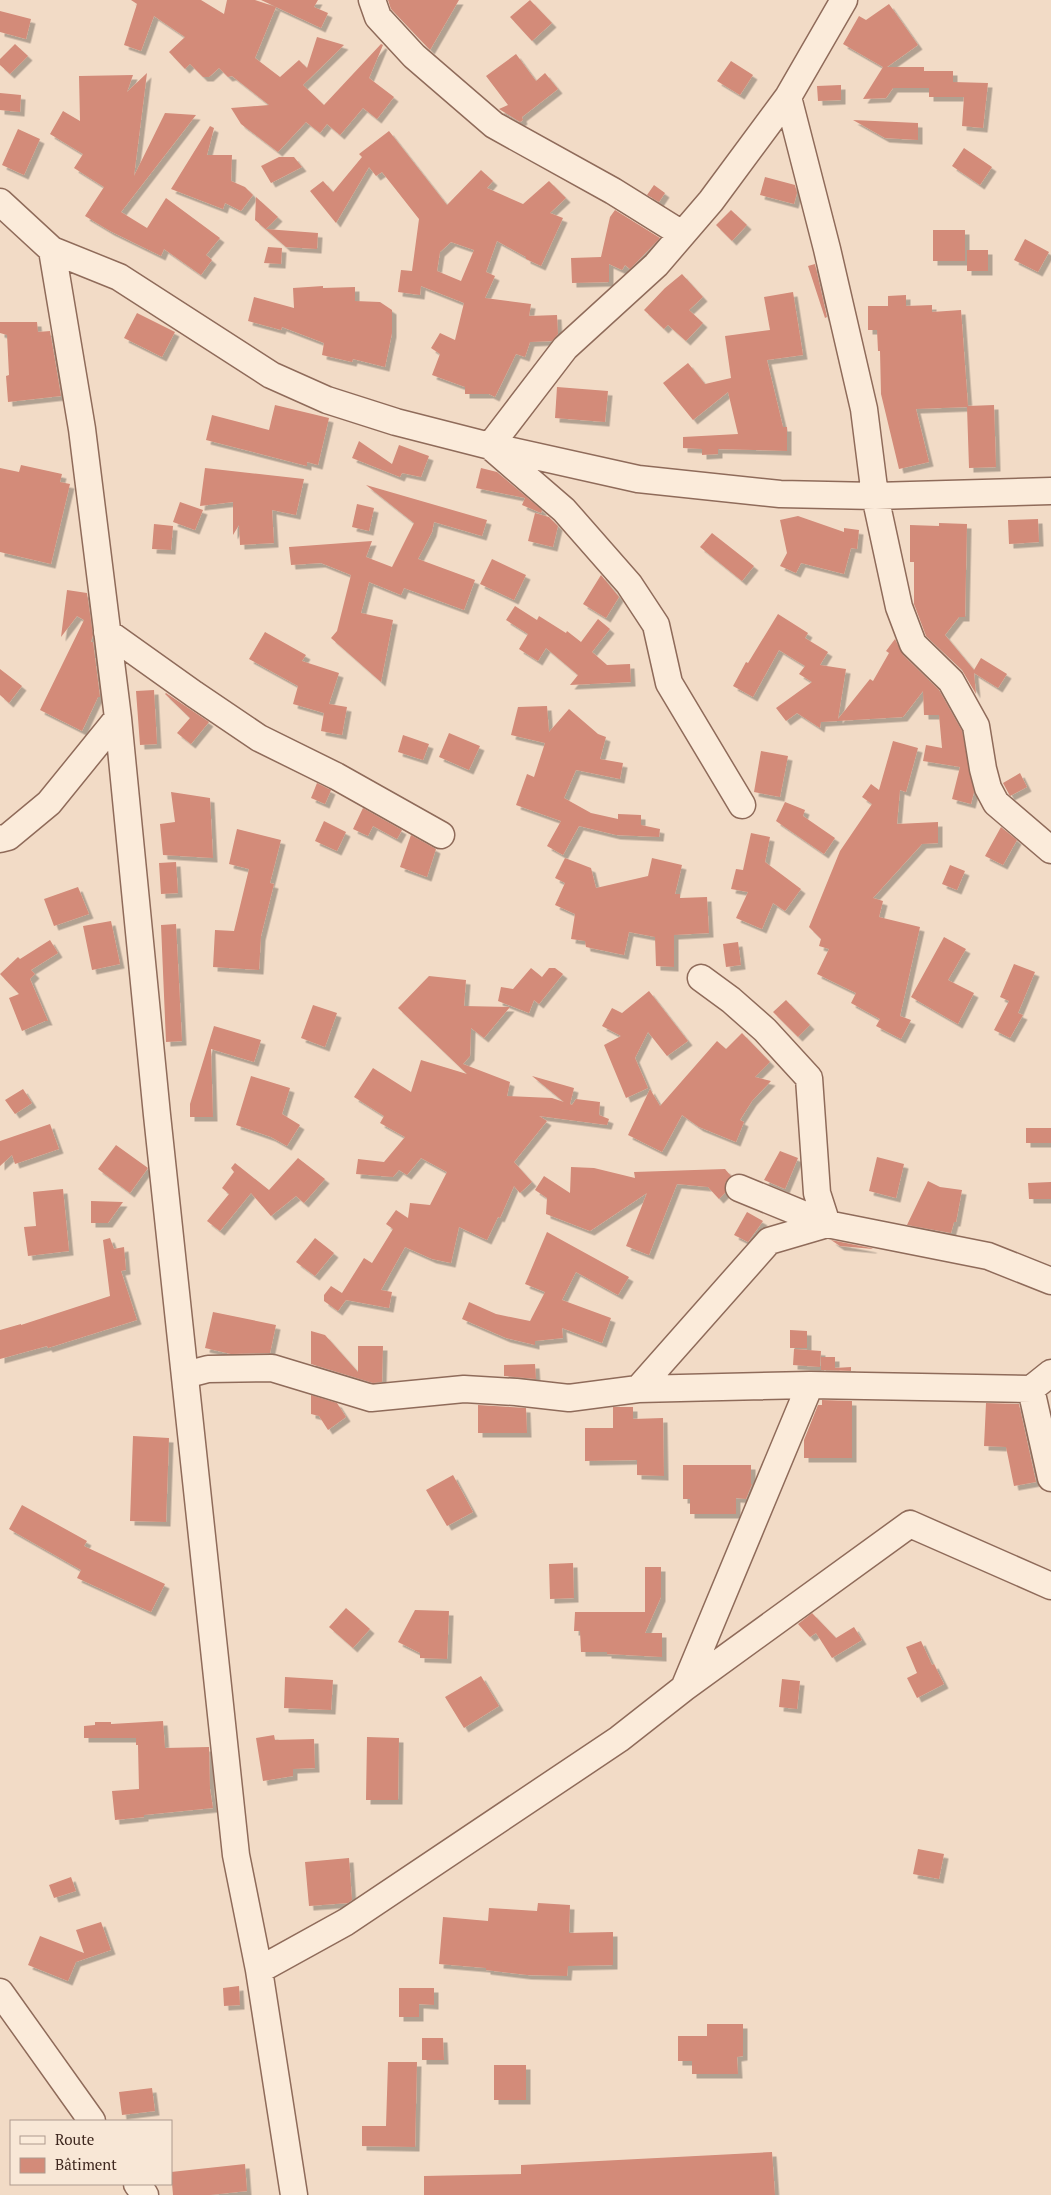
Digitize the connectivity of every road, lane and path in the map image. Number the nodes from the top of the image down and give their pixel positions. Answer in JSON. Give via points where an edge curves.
{"nodes":[{"id":1,"x":372,"y":0,"type":"edge"},
{"id":2,"x":844,"y":0,"type":"edge"},
{"id":3,"x":788,"y":97,"type":"junction"},
{"id":4,"x":0,"y":202,"type":"edge"},
{"id":5,"x":682,"y":234,"type":"junction"},
{"id":6,"x":52,"y":250,"type":"junction"},
{"id":7,"x":490,"y":446,"type":"junction"},
{"id":8,"x":1051,"y":491,"type":"edge"},
{"id":9,"x":875,"y":496,"type":"junction"},
{"id":10,"x":107,"y":632,"type":"junction"},
{"id":11,"x":118,"y":718,"type":"junction"},
{"id":12,"x":742,"y":805,"type":"dead end"},
{"id":13,"x":441,"y":835,"type":"dead end"},
{"id":14,"x":3,"y":840,"type":"edge"},
{"id":15,"x":1051,"y":850,"type":"edge"},
{"id":16,"x":701,"y":978,"type":"dead end"},
{"id":17,"x":739,"y":1188,"type":"dead end"},
{"id":18,"x":827,"y":1224,"type":"junction"},
{"id":19,"x":1051,"y":1281,"type":"edge"},
{"id":20,"x":185,"y":1375,"type":"junction"},
{"id":21,"x":1041,"y":1381,"type":"edge"},
{"id":22,"x":810,"y":1385,"type":"junction"},
{"id":23,"x":638,"y":1389,"type":"junction"},
{"id":24,"x":1051,"y":1478,"type":"edge"},
{"id":25,"x":1051,"y":1586,"type":"edge"},
{"id":26,"x":684,"y":1688,"type":"junction"},
{"id":27,"x":259,"y":1970,"type":"junction"},
{"id":28,"x":0,"y":1992,"type":"edge"},
{"id":29,"x":91,"y":2120,"type":"edge"},
{"id":30,"x":137,"y":2185,"type":"edge"},
{"id":31,"x":145,"y":2195,"type":"edge"},
{"id":32,"x":294,"y":2195,"type":"edge"}],
"edges":[{"from":1,"to":5,"type":"street","via":[[378,17],[414,56],[494,124]]},
{"from":2,"to":3,"type":"street"},
{"from":3,"to":5,"type":"street","via":[[711,201]]},
{"from":3,"to":9,"type":"street","via":[[864,409]]},
{"from":4,"to":6,"type":"street"},
{"from":5,"to":7,"type":"street","via":[[656,265],[565,348]]},
{"from":6,"to":7,"type":"street","via":[[119,277],[270,375],[335,402],[396,422]]},
{"from":6,"to":10,"type":"street","via":[[82,429]]},
{"from":7,"to":9,"type":"street","via":[[638,479],[780,494]]},
{"from":7,"to":12,"type":"street","via":[[564,510],[629,584],[656,625],[669,683]]},
{"from":8,"to":9,"type":"street"},
{"from":9,"to":15,"type":"street","via":[[899,607],[913,644],[951,681],[976,726],[983,769],[996,803]]},
{"from":10,"to":11,"type":"street"},
{"from":10,"to":13,"type":"street","via":[[259,738],[336,776]]},
{"from":11,"to":14,"type":"street","via":[[49,803]]},
{"from":11,"to":20,"type":"street"},
{"from":16,"to":18,"type":"street","via":[[766,1030],[809,1078],[817,1193]]},
{"from":17,"to":18,"type":"street"},
{"from":18,"to":19,"type":"street","via":[[988,1256]]},
{"from":18,"to":23,"type":"street","via":[[769,1241]]},
{"from":20,"to":23,"type":"street","via":[[208,1369],[272,1368],[371,1398],[464,1389],[569,1398]]},
{"from":20,"to":27,"type":"street","via":[[236,1855]]},
{"from":21,"to":22,"type":"street"},
{"from":21,"to":24,"type":"street"},
{"from":22,"to":23,"type":"street"},
{"from":22,"to":26,"type":"street"},
{"from":25,"to":26,"type":"street","via":[[910,1524]]},
{"from":26,"to":27,"type":"street","via":[[619,1738],[346,1922]]},
{"from":27,"to":32,"type":"street"},
{"from":28,"to":29,"type":"street"},
{"from":30,"to":31,"type":"street"}]}
